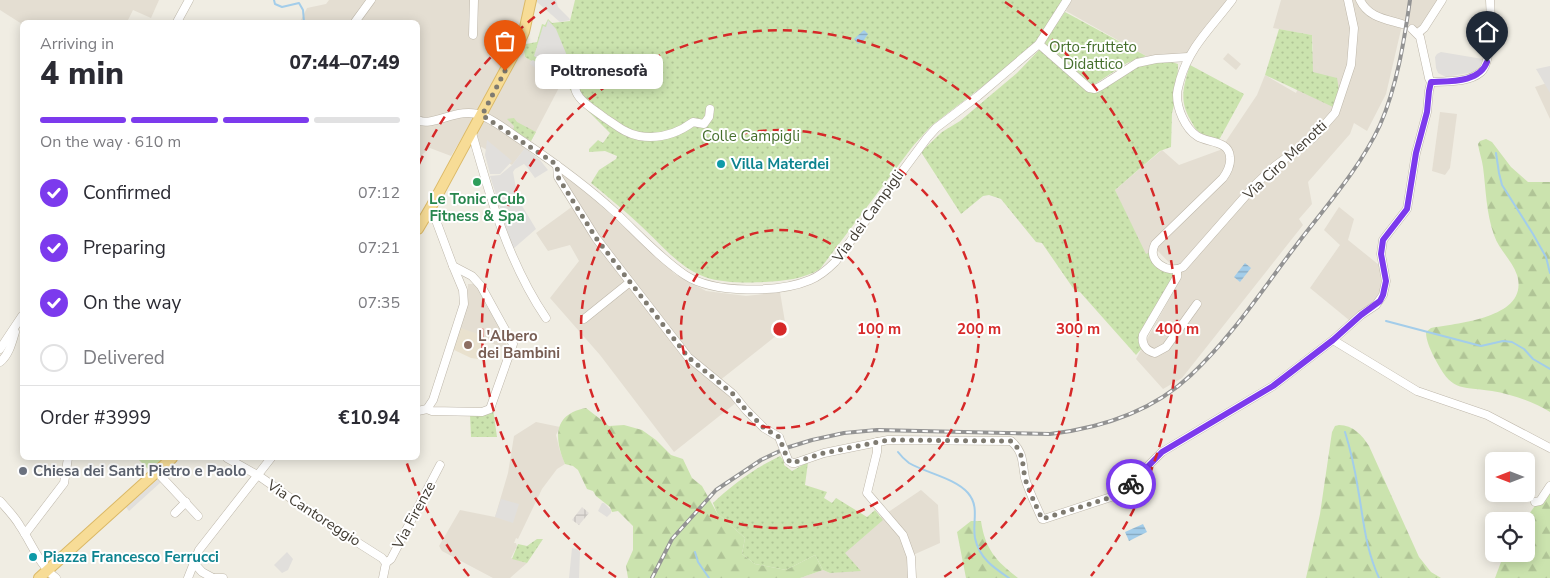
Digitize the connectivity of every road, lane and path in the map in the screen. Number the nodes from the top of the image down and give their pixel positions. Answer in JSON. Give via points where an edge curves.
{"nodes":[{"id":1,"x":189,"y":0,"type":"edge"},
{"id":2,"x":371,"y":0,"type":"edge"},
{"id":3,"x":474,"y":0,"type":"edge"},
{"id":4,"x":531,"y":0,"type":"edge"},
{"id":5,"x":1067,"y":0,"type":"edge"},
{"id":6,"x":1232,"y":0,"type":"edge"},
{"id":7,"x":1348,"y":0,"type":"edge"},
{"id":8,"x":1360,"y":0,"type":"edge"},
{"id":9,"x":1442,"y":0,"type":"edge"},
{"id":10,"x":1490,"y":0,"type":"edge"},
{"id":11,"x":178,"y":20,"type":"edge"},
{"id":12,"x":357,"y":20,"type":"edge"},
{"id":13,"x":1402,"y":24,"type":"dead end"},
{"id":14,"x":473,"y":35,"type":"dead end"},
{"id":15,"x":1039,"y":44,"type":"junction"},
{"id":16,"x":1188,"y":56,"type":"junction"},
{"id":17,"x":577,"y":78,"type":"dead end"},
{"id":18,"x":1431,"y":82,"type":"junction"},
{"id":19,"x":710,"y":109,"type":"dead end"},
{"id":20,"x":482,"y":115,"type":"junction"},
{"id":21,"x":420,"y":121,"type":"edge"},
{"id":22,"x":472,"y":133,"type":"junction"},
{"id":23,"x":557,"y":165,"type":"junction"},
{"id":24,"x":431,"y":207,"type":"junction"},
{"id":25,"x":420,"y":226,"type":"edge"},
{"id":26,"x":454,"y":266,"type":"junction"},
{"id":27,"x":1177,"y":270,"type":"junction"},
{"id":28,"x":630,"y":282,"type":"junction"},
{"id":29,"x":1197,"y":304,"type":"dead end"},
{"id":30,"x":546,"y":318,"type":"dead end"},
{"id":31,"x":584,"y":319,"type":"dead end"},
{"id":32,"x":20,"y":320,"type":"edge"},
{"id":33,"x":16,"y":327,"type":"junction"},
{"id":34,"x":1333,"y":340,"type":"junction"},
{"id":35,"x":0,"y":341,"type":"edge"},
{"id":36,"x":0,"y":349,"type":"edge"},
{"id":37,"x":0,"y":362,"type":"edge"},
{"id":38,"x":427,"y":409,"type":"junction"},
{"id":39,"x":420,"y":411,"type":"edge"},
{"id":40,"x":877,"y":442,"type":"junction"},
{"id":41,"x":1550,"y":448,"type":"edge"},
{"id":42,"x":68,"y":460,"type":"edge"},
{"id":43,"x":170,"y":460,"type":"edge"},
{"id":44,"x":230,"y":460,"type":"edge"},
{"id":45,"x":271,"y":460,"type":"edge"},
{"id":46,"x":440,"y":464,"type":"dead end"},
{"id":47,"x":157,"y":472,"type":"junction"},
{"id":48,"x":259,"y":476,"type":"junction"},
{"id":49,"x":1550,"y":486,"type":"edge"},
{"id":50,"x":0,"y":501,"type":"edge"},
{"id":51,"x":186,"y":502,"type":"junction"},
{"id":52,"x":1535,"y":502,"type":"dead end"},
{"id":53,"x":175,"y":514,"type":"dead end"},
{"id":54,"x":198,"y":516,"type":"dead end"},
{"id":55,"x":25,"y":534,"type":"junction"},
{"id":56,"x":386,"y":563,"type":"junction"},
{"id":57,"x":48,"y":570,"type":"junction"},
{"id":58,"x":191,"y":570,"type":"edge"},
{"id":59,"x":198,"y":576,"type":"edge"},
{"id":60,"x":39,"y":578,"type":"edge"},
{"id":61,"x":56,"y":578,"type":"edge"},
{"id":62,"x":214,"y":578,"type":"edge"},
{"id":63,"x":223,"y":578,"type":"edge"},
{"id":64,"x":383,"y":578,"type":"edge"},
{"id":65,"x":912,"y":578,"type":"edge"}],
"edges":[{"from":1,"to":11,"type":"street"},
{"from":2,"to":12,"type":"street"},
{"from":3,"to":14,"type":"street"},
{"from":4,"to":20,"type":"main road","via":[[520,41]]},
{"from":5,"to":15,"type":"street","name":"Via dei Campigli"},
{"from":6,"to":16,"type":"street","name":"Via Ciro Menotti"},
{"from":7,"to":27,"type":"street","name":"Via Ciro Menotti","via":[[1354,28],[1352,65],[1335,112],[1313,138],[1256,184]]},
{"from":8,"to":13,"type":"street","via":[[1372,15]]},
{"from":9,"to":18,"type":"street","via":[[1424,28],[1415,31],[1421,41]]},
{"from":10,"to":18,"type":"street","via":[[1484,69],[1469,78]]},
{"from":15,"to":16,"type":"street","via":[[1089,88],[1101,86],[1137,63]]},
{"from":15,"to":23,"type":"street","name":"Via dei Campigli","via":[[926,138],[835,262],[809,281],[748,290],[705,284],[686,276]]},
{"from":16,"to":27,"type":"street","name":"Via Ciro Menotti","via":[[1177,94],[1183,117],[1198,136],[1226,148],[1231,159],[1223,178],[1153,247],[1154,258],[1164,268]]},
{"from":17,"to":19,"type":"street","via":[[575,89],[581,100],[615,126],[636,136],[655,137],[672,134],[693,122],[704,124]]},
{"from":18,"to":34,"type":"street","via":[[1407,209],[1383,240],[1381,254],[1386,281],[1383,295],[1376,305]]},
{"from":20,"to":21,"type":"street","via":[[459,113],[427,123]]},
{"from":20,"to":22,"type":"main road"},
{"from":20,"to":23,"type":"street","name":"Via dei Campigli"},
{"from":22,"to":24,"type":"main road"},
{"from":22,"to":30,"type":"street","via":[[514,261]]},
{"from":23,"to":28,"type":"street","via":[[558,177],[596,238]]},
{"from":24,"to":25,"type":"main road"},
{"from":24,"to":26,"type":"street"},
{"from":26,"to":38,"type":"street","via":[[463,290],[464,304],[433,400]]},
{"from":26,"to":38,"type":"street","via":[[472,276],[481,286],[513,344],[490,409],[482,412]]},
{"from":27,"to":29,"type":"street","name":"Via Ciro Menotti","via":[[1174,282],[1143,335],[1147,350],[1155,353],[1166,347]]},
{"from":28,"to":31,"type":"street"},
{"from":28,"to":40,"type":"street","bridge":true,"via":[[688,357],[733,394],[764,428],[779,437],[792,463]]},
{"from":32,"to":33,"type":"street"},
{"from":33,"to":35,"type":"street"},
{"from":33,"to":36,"type":"street"},
{"from":33,"to":37,"type":"street","via":[[12,344]]},
{"from":34,"to":40,"type":"street","via":[[1273,386],[1162,452],[1121,492],[1042,519],[1031,497],[1022,455],[1011,441]]},
{"from":34,"to":41,"type":"street","via":[[1416,391],[1487,415]]},
{"from":38,"to":39,"type":"street"},
{"from":40,"to":65,"type":"street","via":[[867,493],[903,535],[911,556]]},
{"from":42,"to":55,"type":"street","via":[[64,483]]},
{"from":43,"to":47,"type":"main road"},
{"from":44,"to":48,"type":"street","name":"Via Cantoreggio"},
{"from":45,"to":48,"type":"street"},
{"from":46,"to":56,"type":"street","name":"Via Firenze"},
{"from":47,"to":51,"type":"street"},
{"from":47,"to":57,"type":"main road"},
{"from":48,"to":56,"type":"street","name":"Via Cantoreggio"},
{"from":48,"to":58,"type":"street","via":[[207,539]]},
{"from":49,"to":52,"type":"street","via":[[1540,501]]},
{"from":50,"to":55,"type":"street"},
{"from":51,"to":53,"type":"street"},
{"from":51,"to":54,"type":"street"},
{"from":55,"to":57,"type":"street"},
{"from":56,"to":64,"type":"street"},
{"from":57,"to":60,"type":"main road"},
{"from":57,"to":61,"type":"street"},
{"from":58,"to":59,"type":"street"},
{"from":59,"to":62,"type":"street"},
{"from":62,"to":63,"type":"street"}]}
